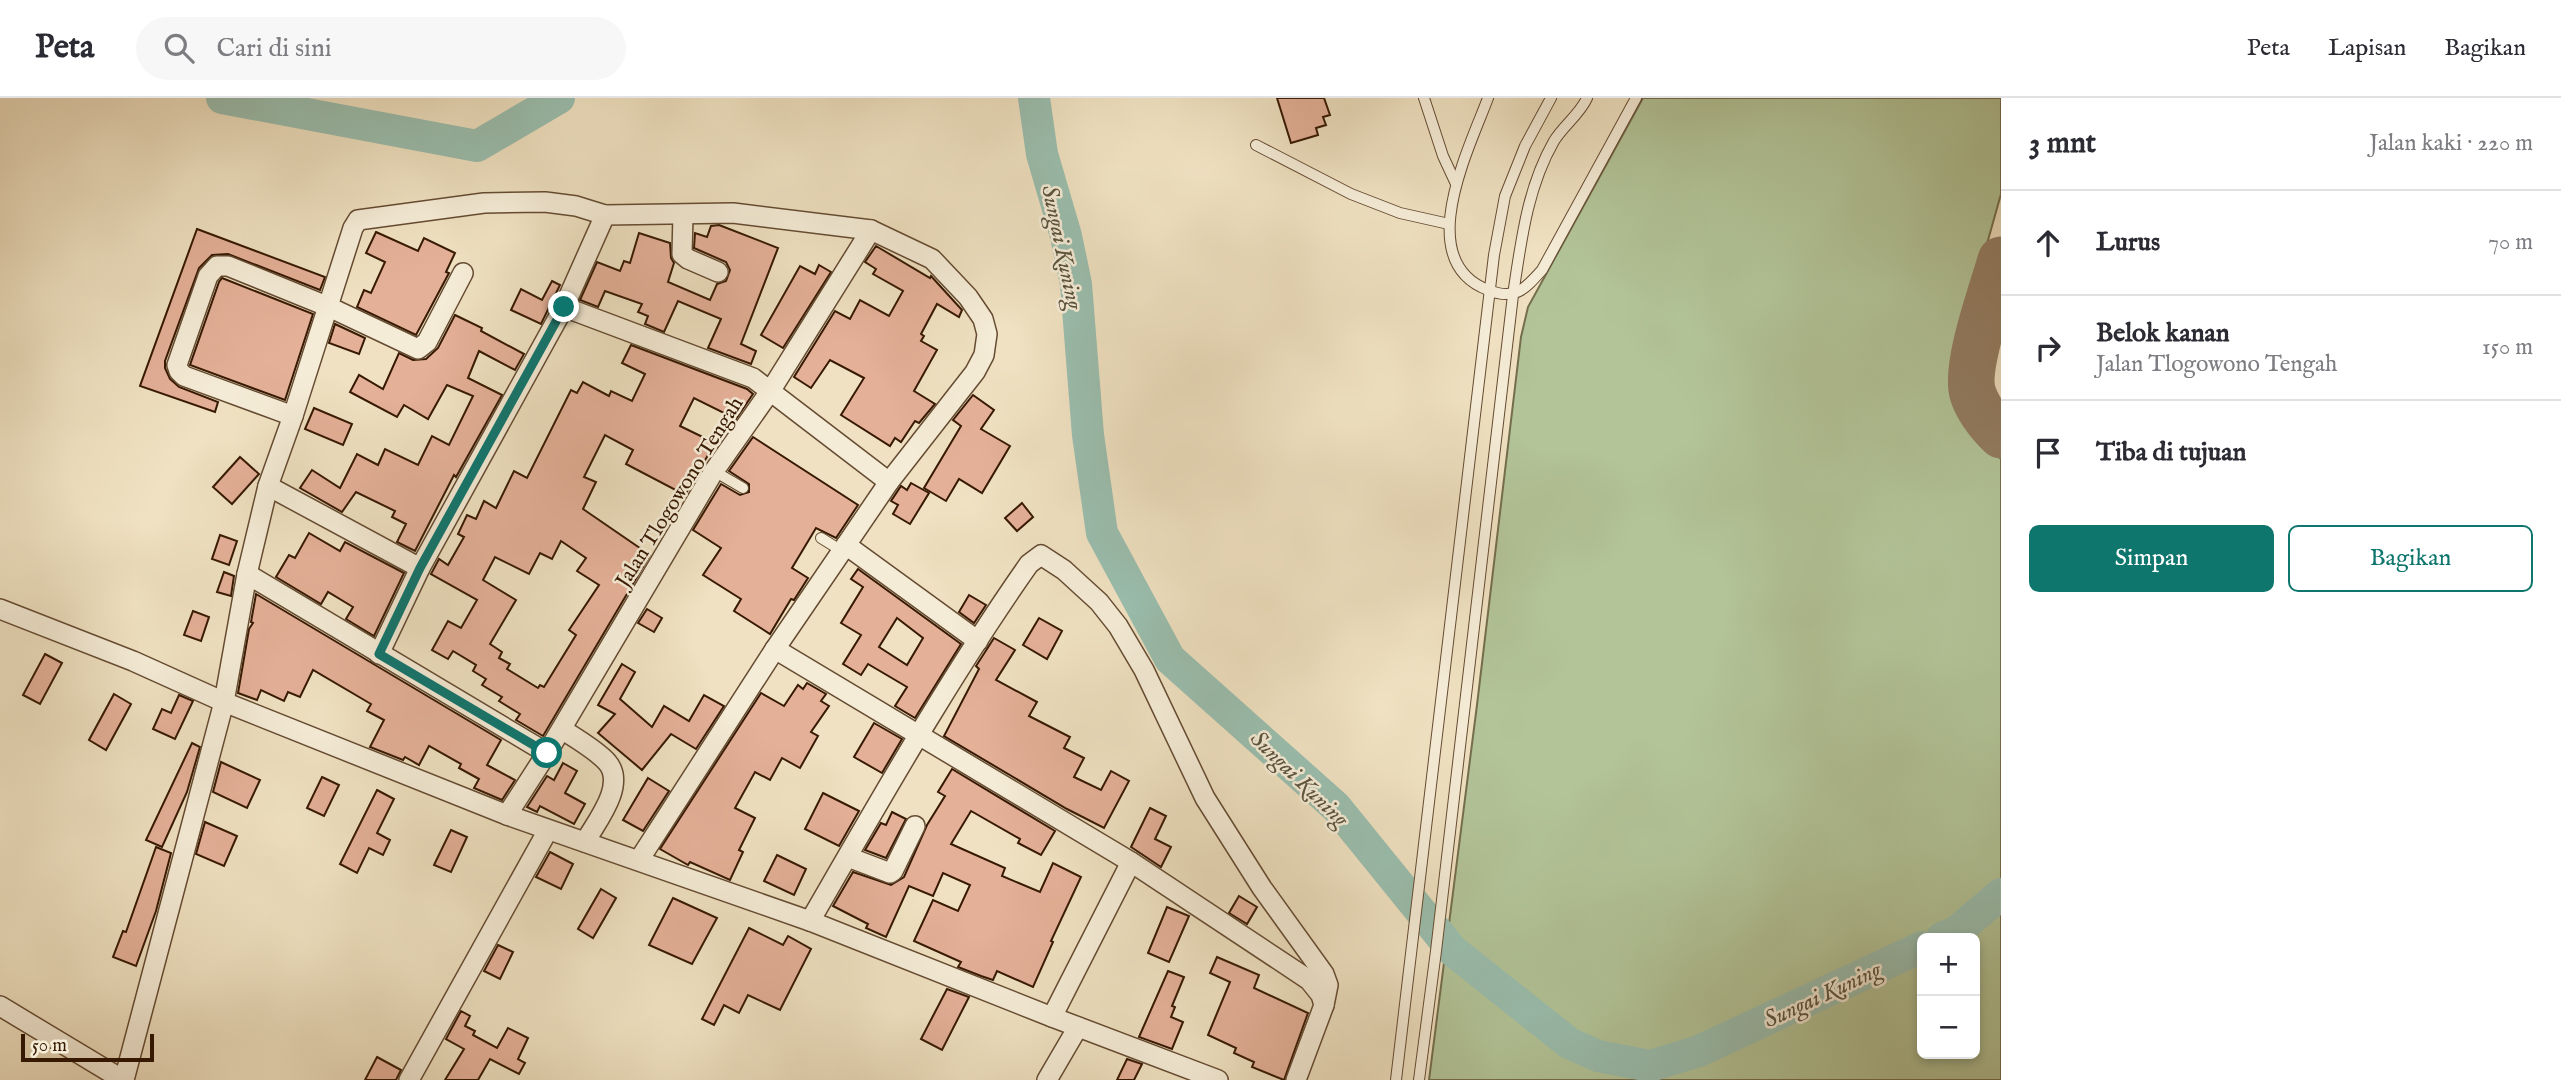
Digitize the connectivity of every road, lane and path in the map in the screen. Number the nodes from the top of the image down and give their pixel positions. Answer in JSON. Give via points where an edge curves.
{"nodes":[{"id":1,"x":1424,"y":98,"type":"edge"},
{"id":2,"x":1488,"y":98,"type":"edge"},
{"id":3,"x":1551,"y":98,"type":"edge"},
{"id":4,"x":1587,"y":98,"type":"edge"},
{"id":5,"x":1636,"y":98,"type":"edge"},
{"id":6,"x":1256,"y":145,"type":"dead end"},
{"id":7,"x":1456,"y":184,"type":"junction"},
{"id":8,"x":605,"y":215,"type":"junction"},
{"id":9,"x":682,"y":215,"type":"junction"},
{"id":10,"x":1449,"y":224,"type":"junction"},
{"id":11,"x":871,"y":230,"type":"junction"},
{"id":12,"x":718,"y":272,"type":"dead end"},
{"id":13,"x":463,"y":273,"type":"dead end"},
{"id":14,"x":1491,"y":292,"type":"junction"},
{"id":15,"x":1513,"y":295,"type":"junction"},
{"id":16,"x":329,"y":307,"type":"junction"},
{"id":17,"x":564,"y":307,"type":"junction"},
{"id":18,"x":771,"y":390,"type":"junction"},
{"id":19,"x":293,"y":416,"type":"junction"},
{"id":20,"x":715,"y":471,"type":"junction"},
{"id":21,"x":890,"y":482,"type":"junction"},
{"id":22,"x":268,"y":486,"type":"junction"},
{"id":23,"x":743,"y":488,"type":"dead end"},
{"id":24,"x":821,"y":538,"type":"dead end"},
{"id":25,"x":844,"y":548,"type":"junction"},
{"id":26,"x":420,"y":568,"type":"junction"},
{"id":27,"x":247,"y":574,"type":"junction"},
{"id":28,"x":0,"y":609,"type":"edge"},
{"id":29,"x":978,"y":640,"type":"junction"},
{"id":30,"x":775,"y":649,"type":"junction"},
{"id":31,"x":379,"y":654,"type":"junction"},
{"id":32,"x":224,"y":702,"type":"junction"},
{"id":33,"x":562,"y":729,"type":"junction"},
{"id":34,"x":918,"y":736,"type":"junction"},
{"id":35,"x":547,"y":753,"type":"junction"},
{"id":36,"x":507,"y":815,"type":"junction"},
{"id":37,"x":915,"y":826,"type":"dead end"},
{"id":38,"x":548,"y":830,"type":"junction"},
{"id":39,"x":585,"y":842,"type":"junction"},
{"id":40,"x":848,"y":856,"type":"junction"},
{"id":41,"x":639,"y":860,"type":"junction"},
{"id":42,"x":1131,"y":862,"type":"junction"},
{"id":43,"x":810,"y":921,"type":"junction"},
{"id":44,"x":1324,"y":1005,"type":"junction"},
{"id":45,"x":0,"y":1006,"type":"edge"},
{"id":46,"x":1052,"y":1017,"type":"junction"},
{"id":47,"x":1078,"y":1027,"type":"junction"},
{"id":48,"x":124,"y":1080,"type":"edge"},
{"id":49,"x":409,"y":1080,"type":"edge"},
{"id":50,"x":1047,"y":1080,"type":"edge"},
{"id":51,"x":1218,"y":1080,"type":"edge"},
{"id":52,"x":1296,"y":1080,"type":"edge"},
{"id":53,"x":1396,"y":1080,"type":"edge"},
{"id":54,"x":1419,"y":1080,"type":"edge"}],
"edges":[{"from":1,"to":7,"type":"lane"},
{"from":2,"to":7,"type":"lane"},
{"from":3,"to":14,"type":"lane","via":[[1505,196]]},
{"from":4,"to":15,"type":"lane","via":[[1554,140],[1536,178]]},
{"from":5,"to":15,"type":"lane","via":[[1542,270]]},
{"from":6,"to":10,"type":"lane","via":[[1351,194],[1400,213]]},
{"from":7,"to":10,"type":"lane"},
{"from":8,"to":9,"type":"street"},
{"from":8,"to":16,"type":"street","via":[[545,202],[484,203],[358,220]]},
{"from":8,"to":17,"type":"street"},
{"from":9,"to":11,"type":"street","via":[[733,213]]},
{"from":9,"to":12,"type":"street","via":[[682,254]]},
{"from":10,"to":14,"type":"lane","via":[[1458,267],[1475,285]]},
{"from":11,"to":18,"type":"street"},
{"from":11,"to":21,"type":"street","via":[[932,259],[968,297],[984,319],[987,334],[975,372]]},
{"from":13,"to":16,"type":"street","via":[[427,342],[418,349]]},
{"from":14,"to":15,"type":"lane"},
{"from":14,"to":53,"type":"lane"},
{"from":15,"to":54,"type":"lane"},
{"from":16,"to":19,"type":"street"},
{"from":16,"to":19,"type":"street","via":[[228,266],[217,266],[208,276],[177,365],[184,376]]},
{"from":17,"to":18,"type":"street","name":"Jalan Tlogowono Tengah","via":[[736,370]]},
{"from":17,"to":26,"type":"street"},
{"from":18,"to":20,"type":"street","name":"Jalan Tlogowono Tengah"},
{"from":18,"to":21,"type":"street"},
{"from":19,"to":22,"type":"street"},
{"from":20,"to":23,"type":"lane"},
{"from":20,"to":33,"type":"street","name":"Jalan Tlogowono Tengah"},
{"from":21,"to":25,"type":"street"},
{"from":22,"to":26,"type":"street"},
{"from":22,"to":27,"type":"street"},
{"from":24,"to":25,"type":"lane"},
{"from":25,"to":29,"type":"street"},
{"from":25,"to":30,"type":"street"},
{"from":26,"to":31,"type":"street"},
{"from":27,"to":31,"type":"street"},
{"from":27,"to":32,"type":"street"},
{"from":28,"to":32,"type":"street"},
{"from":29,"to":34,"type":"street"},
{"from":29,"to":44,"type":"street","via":[[1036,556],[1048,558],[1099,602],[1144,670],[1211,808],[1324,974],[1328,985]]},
{"from":30,"to":34,"type":"street"},
{"from":30,"to":41,"type":"street"},
{"from":31,"to":35,"type":"street"},
{"from":32,"to":36,"type":"street"},
{"from":32,"to":48,"type":"street"},
{"from":33,"to":35,"type":"street","name":"Jalan Tlogowono Tengah"},
{"from":33,"to":39,"type":"street","via":[[608,763],[614,780],[611,796]]},
{"from":34,"to":40,"type":"street"},
{"from":34,"to":42,"type":"street"},
{"from":35,"to":36,"type":"street","name":"Jalan Tlogowono Tengah"},
{"from":36,"to":38,"type":"street"},
{"from":37,"to":40,"type":"street","via":[[890,873]]},
{"from":38,"to":39,"type":"street"},
{"from":38,"to":49,"type":"street"},
{"from":39,"to":41,"type":"street"},
{"from":40,"to":43,"type":"street"},
{"from":41,"to":43,"type":"street"},
{"from":42,"to":44,"type":"street","via":[[1309,980]]},
{"from":42,"to":46,"type":"street"},
{"from":43,"to":46,"type":"street"},
{"from":44,"to":52,"type":"street"},
{"from":45,"to":48,"type":"street"},
{"from":46,"to":47,"type":"street"},
{"from":47,"to":50,"type":"street"},
{"from":47,"to":51,"type":"street"}]}
